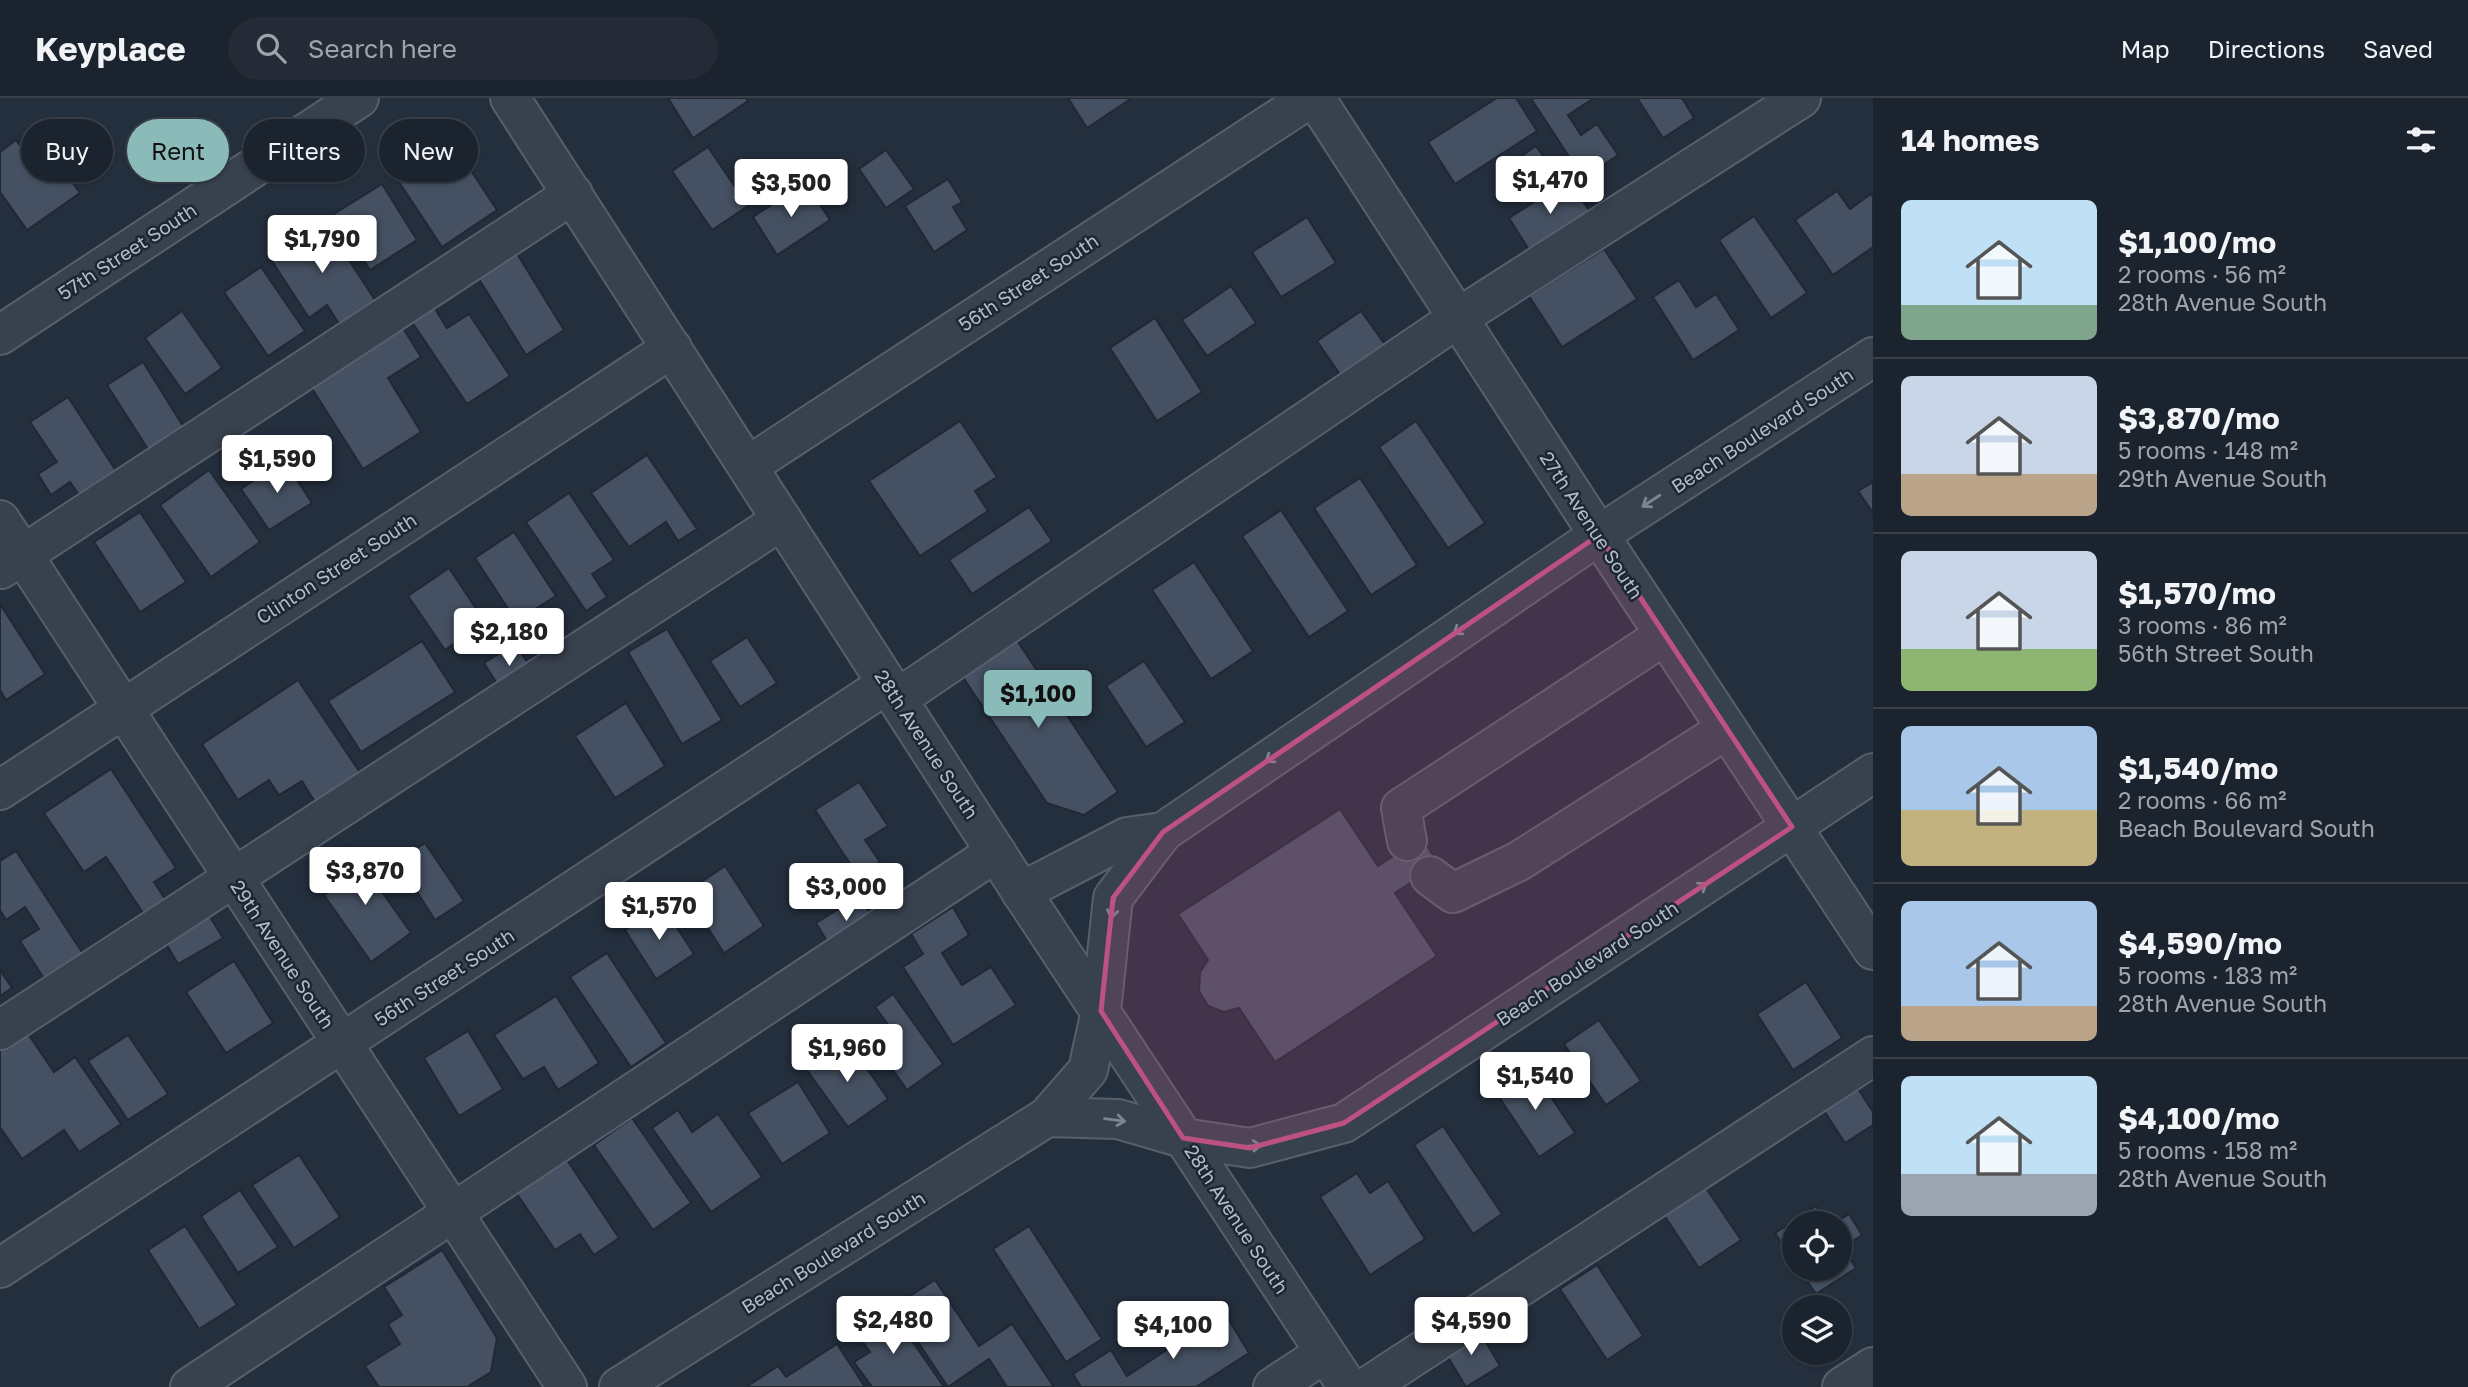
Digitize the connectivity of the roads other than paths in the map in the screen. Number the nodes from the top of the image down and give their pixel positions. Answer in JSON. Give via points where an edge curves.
{"nodes":[{"id":1,"x":359,"y":98,"type":"edge"},
{"id":2,"x":510,"y":98,"type":"edge"},
{"id":3,"x":1312,"y":98,"type":"edge"},
{"id":4,"x":1801,"y":98,"type":"edge"},
{"id":5,"x":573,"y":194,"type":"junction"},
{"id":6,"x":1458,"y":318,"type":"junction"},
{"id":7,"x":0,"y":335,"type":"edge"},
{"id":8,"x":672,"y":348,"type":"junction"},
{"id":9,"x":1873,"y":357,"type":"edge"},
{"id":10,"x":748,"y":467,"type":"junction"},
{"id":11,"x":0,"y":520,"type":"edge"},
{"id":12,"x":782,"y":520,"type":"junction"},
{"id":13,"x":1599,"y":535,"type":"junction"},
{"id":14,"x":11,"y":562,"type":"edge"},
{"id":15,"x":1665,"y":635,"type":"junction"},
{"id":16,"x":892,"y":692,"type":"junction"},
{"id":17,"x":122,"y":709,"type":"junction"},
{"id":18,"x":1727,"y":729,"type":"junction"},
{"id":19,"x":1873,"y":773,"type":"edge"},
{"id":20,"x":0,"y":790,"type":"edge"},
{"id":21,"x":1792,"y":827,"type":"junction"},
{"id":22,"x":1163,"y":832,"type":"junction"},
{"id":23,"x":1406,"y":841,"type":"dead end"},
{"id":24,"x":996,"y":852,"type":"junction"},
{"id":25,"x":1430,"y":876,"type":"dead end"},
{"id":26,"x":233,"y":878,"type":"junction"},
{"id":27,"x":1021,"y":892,"type":"junction"},
{"id":28,"x":1873,"y":950,"type":"edge"},
{"id":29,"x":1101,"y":1012,"type":"junction"},
{"id":30,"x":0,"y":1030,"type":"edge"},
{"id":31,"x":342,"y":1044,"type":"junction"},
{"id":32,"x":1873,"y":1056,"type":"edge"},
{"id":33,"x":1047,"y":1117,"type":"junction"},
{"id":34,"x":1183,"y":1138,"type":"junction"},
{"id":35,"x":453,"y":1212,"type":"junction"},
{"id":36,"x":0,"y":1268,"type":"edge"},
{"id":37,"x":1325,"y":1353,"type":"junction"},
{"id":38,"x":1873,"y":1367,"type":"edge"},
{"id":39,"x":190,"y":1387,"type":"edge"},
{"id":40,"x":567,"y":1387,"type":"edge"},
{"id":41,"x":619,"y":1387,"type":"edge"},
{"id":42,"x":1273,"y":1387,"type":"edge"},
{"id":43,"x":1348,"y":1387,"type":"edge"},
{"id":44,"x":1367,"y":1387,"type":"edge"},
{"id":45,"x":1842,"y":1387,"type":"edge"}],
"edges":[{"from":1,"to":7,"type":"street","name":"57th Street South"},
{"from":2,"to":5,"type":"street","name":"28th Avenue South"},
{"from":3,"to":6,"type":"street","name":"27th Avenue South"},
{"from":3,"to":10,"type":"street","name":"56th Street South"},
{"from":4,"to":6,"type":"street","name":"56th Street South"},
{"from":5,"to":8,"type":"street","name":"28th Avenue South"},
{"from":5,"to":14,"type":"street"},
{"from":6,"to":13,"type":"street","name":"27th Avenue South"},
{"from":6,"to":16,"type":"street","name":"56th Street South"},
{"from":8,"to":10,"type":"street","name":"28th Avenue South"},
{"from":8,"to":17,"type":"street","name":"Clinton Street South"},
{"from":9,"to":13,"type":"street","name":"Beach Boulevard South","one_way":true},
{"from":10,"to":12,"type":"street","name":"28th Avenue South"},
{"from":11,"to":14,"type":"street","name":"29th Avenue South"},
{"from":12,"to":16,"type":"street","name":"28th Avenue South"},
{"from":12,"to":26,"type":"street"},
{"from":13,"to":15,"type":"street","name":"27th Avenue South"},
{"from":13,"to":22,"type":"street","name":"Beach Boulevard South","one_way":true},
{"from":14,"to":17,"type":"street","name":"29th Avenue South"},
{"from":15,"to":18,"type":"street","name":"27th Avenue South"},
{"from":15,"to":23,"type":"street","via":[[1401,808]]},
{"from":16,"to":24,"type":"street","name":"28th Avenue South"},
{"from":16,"to":31,"type":"street","name":"56th Street South"},
{"from":17,"to":20,"type":"street","name":"Clinton Street South"},
{"from":17,"to":26,"type":"street","name":"29th Avenue South"},
{"from":18,"to":21,"type":"street","name":"27th Avenue South"},
{"from":18,"to":25,"type":"street","via":[[1519,861],[1453,893]]},
{"from":19,"to":21,"type":"street","name":"Beach Boulevard South"},
{"from":21,"to":28,"type":"street","name":"27th Avenue South"},
{"from":34,"to":21,"type":"street","name":"Beach Boulevard South","one_way":true,"via":[[1250,1148],[1344,1123]]},
{"from":22,"to":27,"type":"street","name":"Beach Boulevard South","via":[[1127,837]]},
{"from":22,"to":29,"type":"street","name":"Beach Boulevard South","one_way":true,"via":[[1113,898]]},
{"from":24,"to":27,"type":"street","name":"28th Avenue South"},
{"from":24,"to":35,"type":"street"},
{"from":26,"to":30,"type":"street"},
{"from":26,"to":31,"type":"street","name":"29th Avenue South"},
{"from":27,"to":29,"type":"street","name":"28th Avenue South"},
{"from":29,"to":33,"type":"street","name":"Beach Boulevard South","via":[[1088,1070]]},
{"from":29,"to":34,"type":"street","name":"28th Avenue South"},
{"from":31,"to":35,"type":"street","name":"29th Avenue South"},
{"from":31,"to":36,"type":"street","name":"56th Street South"},
{"from":32,"to":44,"type":"street"},
{"from":33,"to":34,"type":"street","name":"Beach Boulevard South","one_way":true,"via":[[1118,1119]]},
{"from":33,"to":41,"type":"street","name":"Beach Boulevard South"},
{"from":34,"to":37,"type":"street","name":"28th Avenue South"},
{"from":35,"to":39,"type":"street"},
{"from":35,"to":40,"type":"street","name":"29th Avenue South"},
{"from":37,"to":42,"type":"street"},
{"from":37,"to":43,"type":"street","name":"28th Avenue South"},
{"from":38,"to":45,"type":"street"}]}
